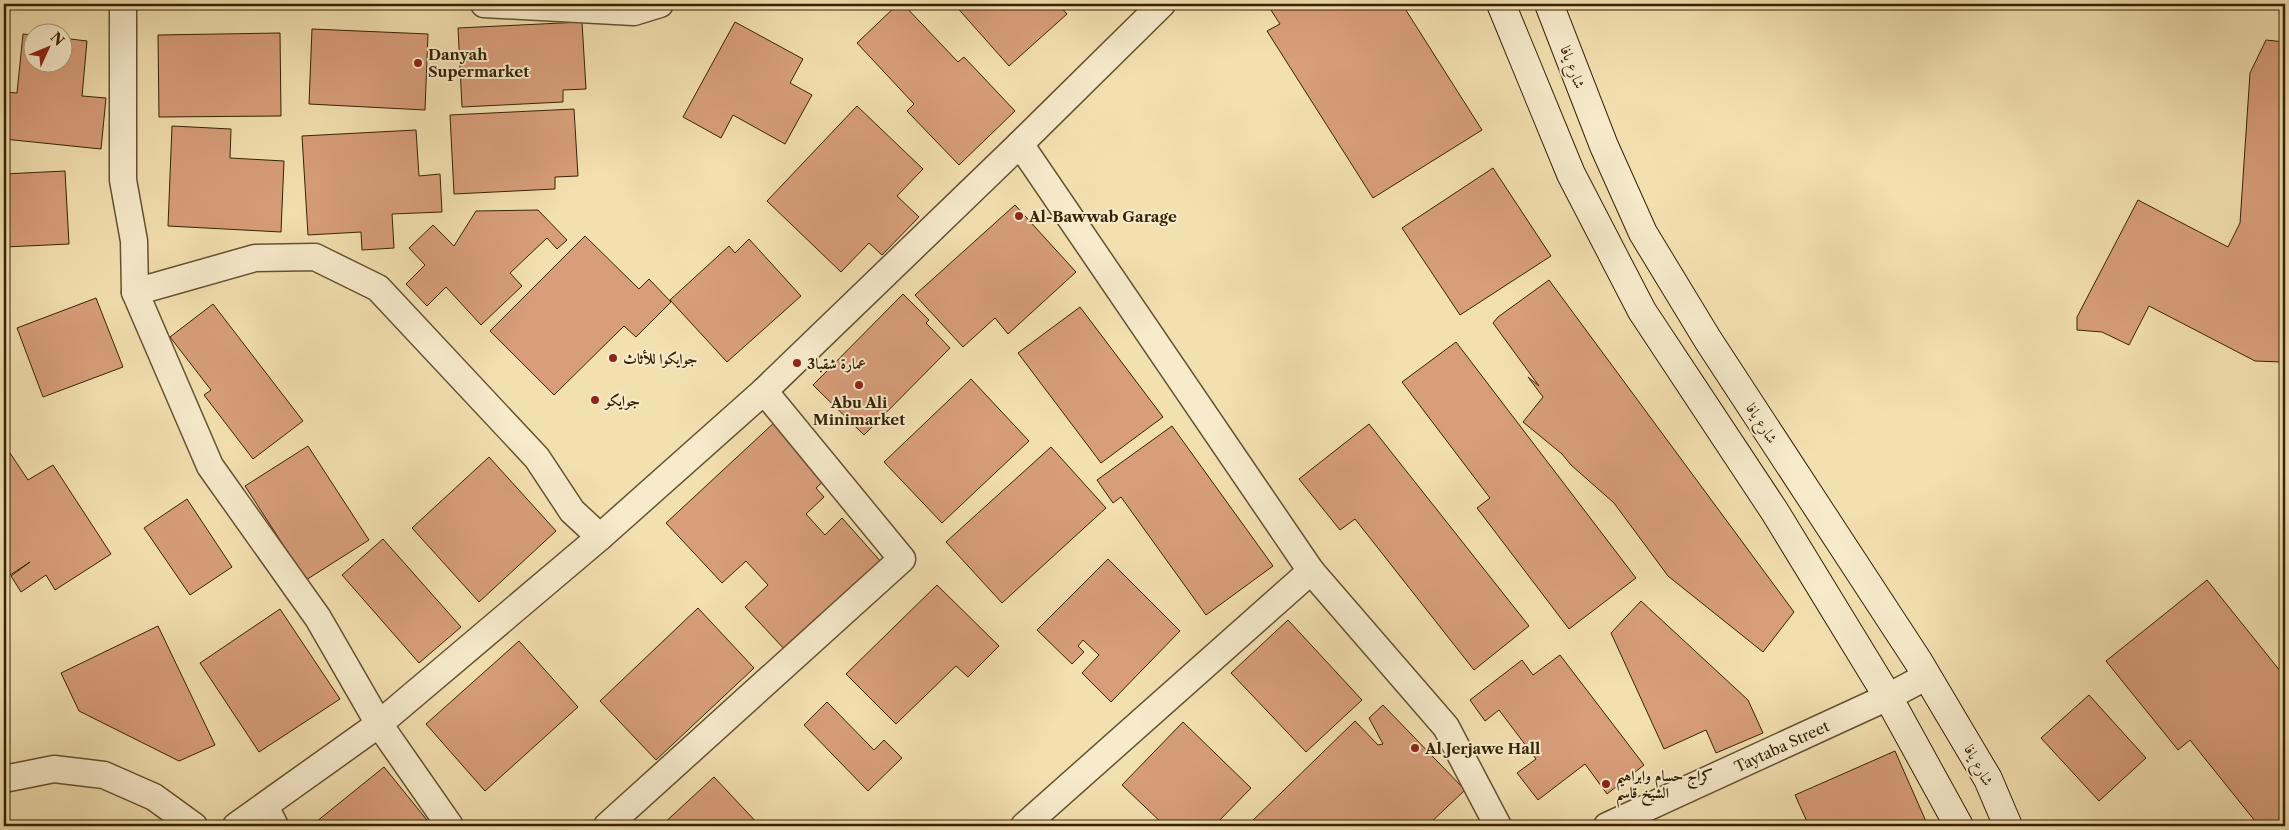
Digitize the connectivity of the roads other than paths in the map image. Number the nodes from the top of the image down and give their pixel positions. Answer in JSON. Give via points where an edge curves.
{"nodes":[{"id":1,"x":123,"y":4,"type":"edge"},
{"id":2,"x":484,"y":4,"type":"edge"},
{"id":3,"x":660,"y":4,"type":"edge"},
{"id":4,"x":1162,"y":4,"type":"edge"},
{"id":5,"x":1501,"y":4,"type":"edge"},
{"id":6,"x":1548,"y":4,"type":"edge"},
{"id":7,"x":1020,"y":144,"type":"junction"},
{"id":8,"x":135,"y":292,"type":"junction"},
{"id":9,"x":764,"y":391,"type":"junction"},
{"id":10,"x":600,"y":537,"type":"junction"},
{"id":11,"x":1311,"y":571,"type":"junction"},
{"id":12,"x":1927,"y":676,"type":"junction"},
{"id":13,"x":1888,"y":698,"type":"junction"},
{"id":14,"x":379,"y":724,"type":"junction"},
{"id":15,"x":4,"y":779,"type":"edge"},
{"id":16,"x":270,"y":816,"type":"edge"},
{"id":17,"x":194,"y":826,"type":"edge"},
{"id":18,"x":236,"y":826,"type":"edge"},
{"id":19,"x":450,"y":826,"type":"edge"},
{"id":20,"x":607,"y":826,"type":"edge"},
{"id":21,"x":1024,"y":826,"type":"edge"},
{"id":22,"x":1498,"y":826,"type":"edge"},
{"id":23,"x":1607,"y":826,"type":"edge"},
{"id":24,"x":1959,"y":826,"type":"edge"},
{"id":25,"x":2008,"y":826,"type":"edge"}],
"edges":[{"from":1,"to":8,"type":"street","via":[[123,180],[134,241]]},
{"from":2,"to":3,"type":"street","via":[[634,12]]},
{"from":4,"to":7,"type":"street"},
{"from":5,"to":13,"type":"main road","via":[[1571,174],[1642,311],[1775,512]]},
{"from":6,"to":12,"type":"main road","name":"شارع يافا","via":[[1604,146],[1643,233],[1708,340]]},
{"from":7,"to":9,"type":"street"},
{"from":7,"to":11,"type":"street"},
{"from":8,"to":10,"type":"street","via":[[255,258],[315,257],[378,288],[537,458],[572,511]]},
{"from":8,"to":14,"type":"street","via":[[210,466],[318,618]]},
{"from":9,"to":10,"type":"street"},
{"from":9,"to":20,"type":"street","via":[[902,560]]},
{"from":10,"to":14,"type":"street"},
{"from":11,"to":21,"type":"street"},
{"from":11,"to":22,"type":"street","via":[[1446,726]]},
{"from":12,"to":13,"type":"street","name":"Taytaba Street"},
{"from":12,"to":25,"type":"main road","name":"شارع يافا","via":[[1988,779]]},
{"from":13,"to":23,"type":"street","name":"Taytaba Street"},
{"from":13,"to":24,"type":"main road"},
{"from":14,"to":16,"type":"street"},
{"from":14,"to":19,"type":"street"},
{"from":15,"to":17,"type":"street","via":[[54,769],[104,776],[154,797]]},
{"from":16,"to":18,"type":"street"}]}
